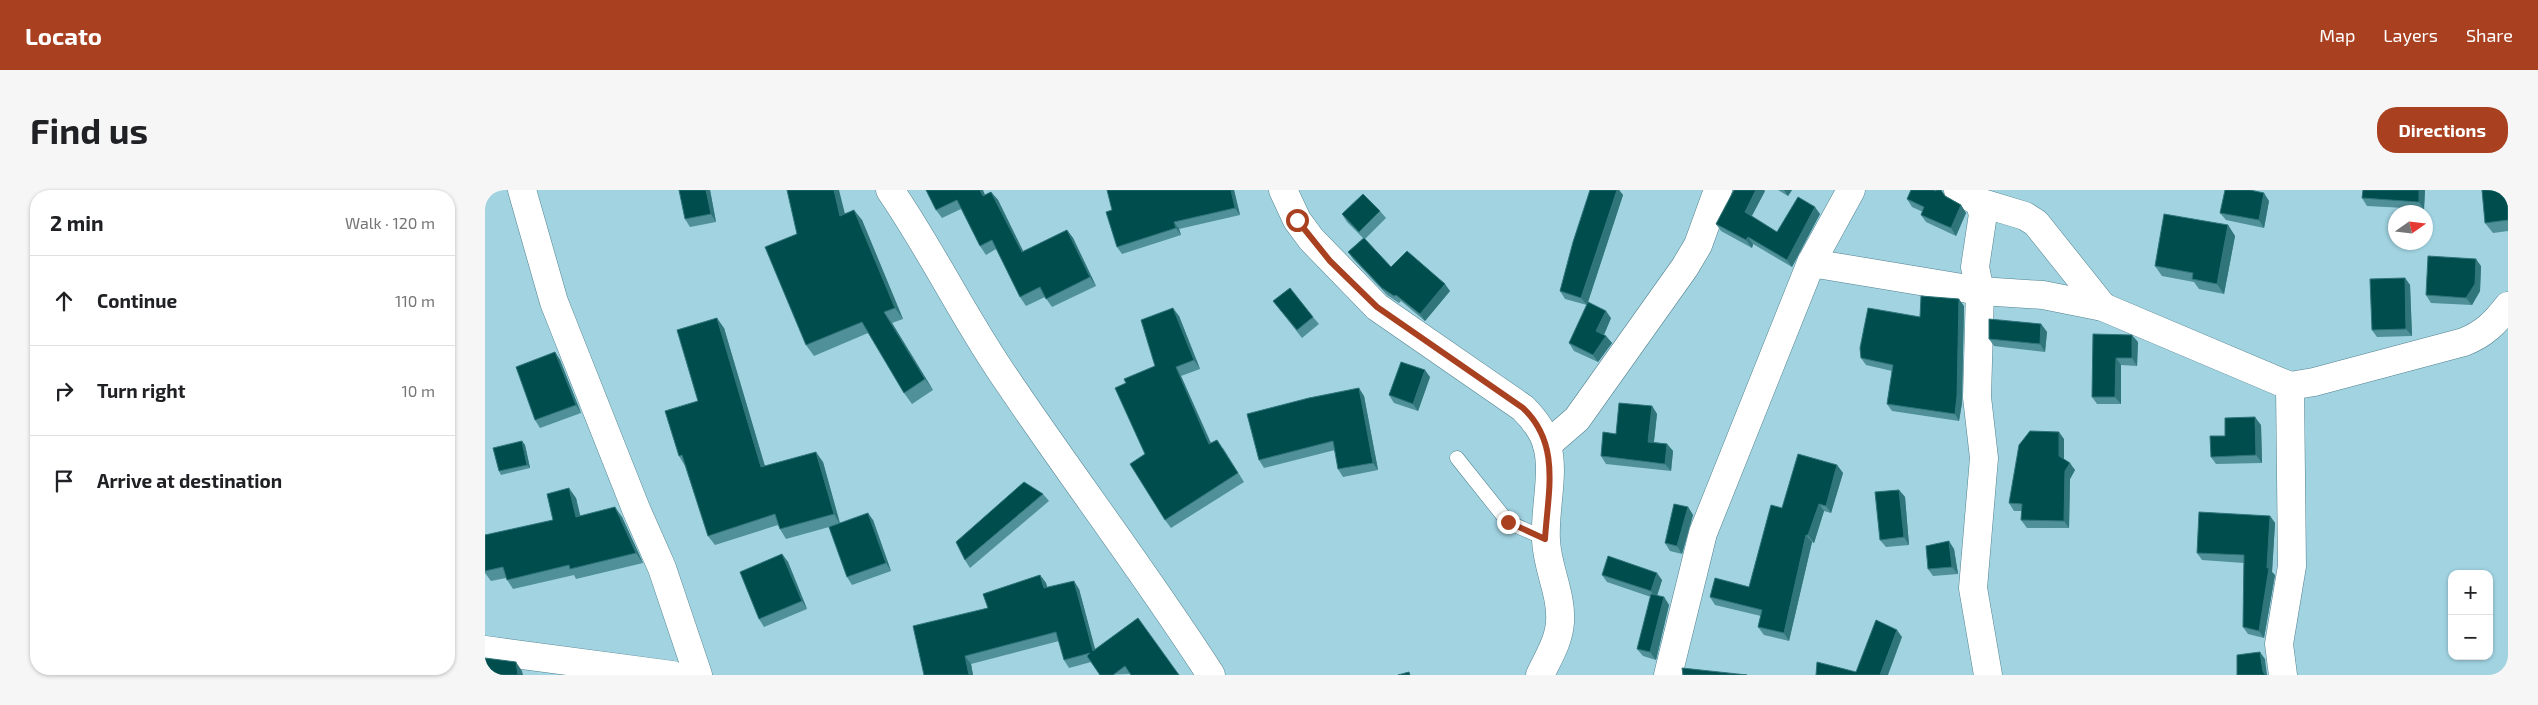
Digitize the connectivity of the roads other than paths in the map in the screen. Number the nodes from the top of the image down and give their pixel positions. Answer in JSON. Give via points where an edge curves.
{"nodes":[{"id":1,"x":521,"y":190,"type":"edge"},
{"id":2,"x":890,"y":190,"type":"edge"},
{"id":3,"x":1283,"y":190,"type":"edge"},
{"id":4,"x":1718,"y":190,"type":"edge"},
{"id":5,"x":1851,"y":190,"type":"edge"},
{"id":6,"x":1969,"y":196,"type":"edge"},
{"id":7,"x":1811,"y":263,"type":"junction"},
{"id":8,"x":1980,"y":291,"type":"junction"},
{"id":9,"x":2508,"y":306,"type":"edge"},
{"id":10,"x":2103,"y":307,"type":"junction"},
{"id":11,"x":2290,"y":386,"type":"junction"},
{"id":12,"x":1547,"y":445,"type":"junction"},
{"id":13,"x":1457,"y":458,"type":"dead end"},
{"id":14,"x":1545,"y":539,"type":"junction"},
{"id":15,"x":485,"y":650,"type":"edge"},
{"id":16,"x":672,"y":675,"type":"edge"},
{"id":17,"x":698,"y":675,"type":"edge"},
{"id":18,"x":1211,"y":675,"type":"edge"},
{"id":19,"x":1540,"y":675,"type":"edge"},
{"id":20,"x":1668,"y":675,"type":"edge"},
{"id":21,"x":1988,"y":675,"type":"edge"},
{"id":22,"x":2283,"y":675,"type":"edge"}],
"edges":[{"from":1,"to":17,"type":"street","via":[[554,302],[662,568]]},
{"from":2,"to":18,"type":"street","via":[[999,368]]},
{"from":3,"to":12,"type":"street","via":[[1297,220],[1311,239],[1377,307],[1523,408],[1535,420]]},
{"from":4,"to":12,"type":"street","via":[[1698,245],[1685,268],[1577,419]]},
{"from":5,"to":7,"type":"street"},
{"from":6,"to":8,"type":"street","via":[[1983,214],[1976,258]]},
{"from":6,"to":10,"type":"street","via":[[2036,223]]},
{"from":7,"to":8,"type":"street"},
{"from":7,"to":20,"type":"street","via":[[1703,533]]},
{"from":8,"to":10,"type":"street","via":[[2043,295]]},
{"from":8,"to":21,"type":"street","via":[[1977,397],[1984,458],[1973,588]]},
{"from":9,"to":11,"type":"street","via":[[2493,325],[2464,342]]},
{"from":10,"to":11,"type":"street"},
{"from":11,"to":22,"type":"street","via":[[2292,566],[2279,644]]},
{"from":12,"to":14,"type":"street","via":[[1549,474]]},
{"from":13,"to":14,"type":"lane","via":[[1508,522]]},
{"from":14,"to":19,"type":"street","via":[[1560,622],[1557,640]]},
{"from":15,"to":16,"type":"street"}]}
